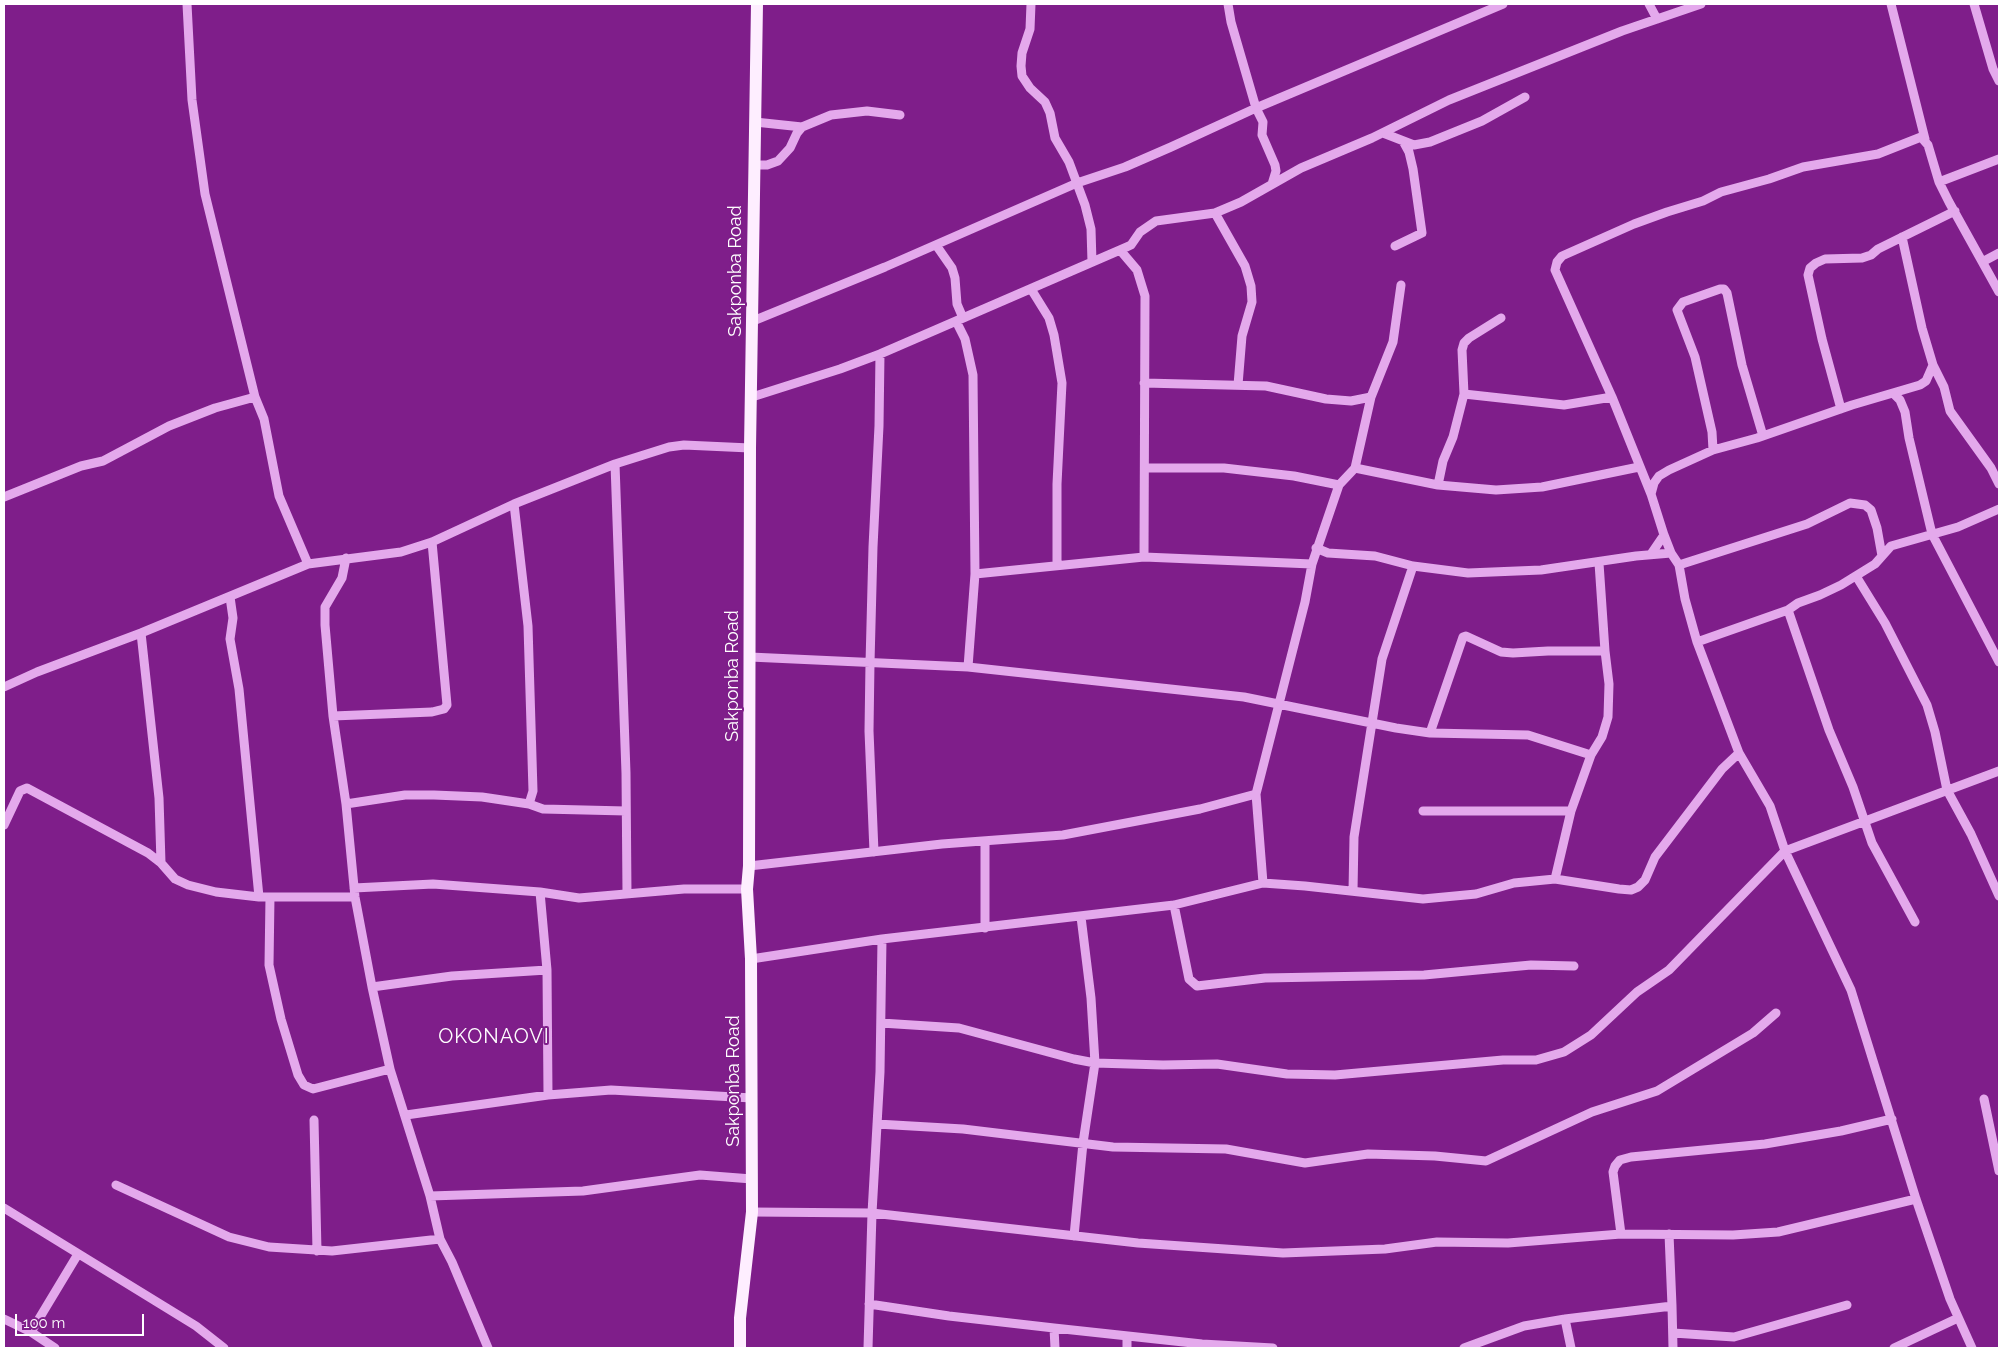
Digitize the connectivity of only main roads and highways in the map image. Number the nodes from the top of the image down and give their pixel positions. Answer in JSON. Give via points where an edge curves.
{"nodes":[{"id":1,"x":757,"y":4,"type":"edge"},
{"id":2,"x":740,"y":1348,"type":"edge"}],
"edges":[{"from":1,"to":2,"type":"main road","name":"Sakponba Road","via":[[748,888],[752,1212],[740,1318]]}]}
